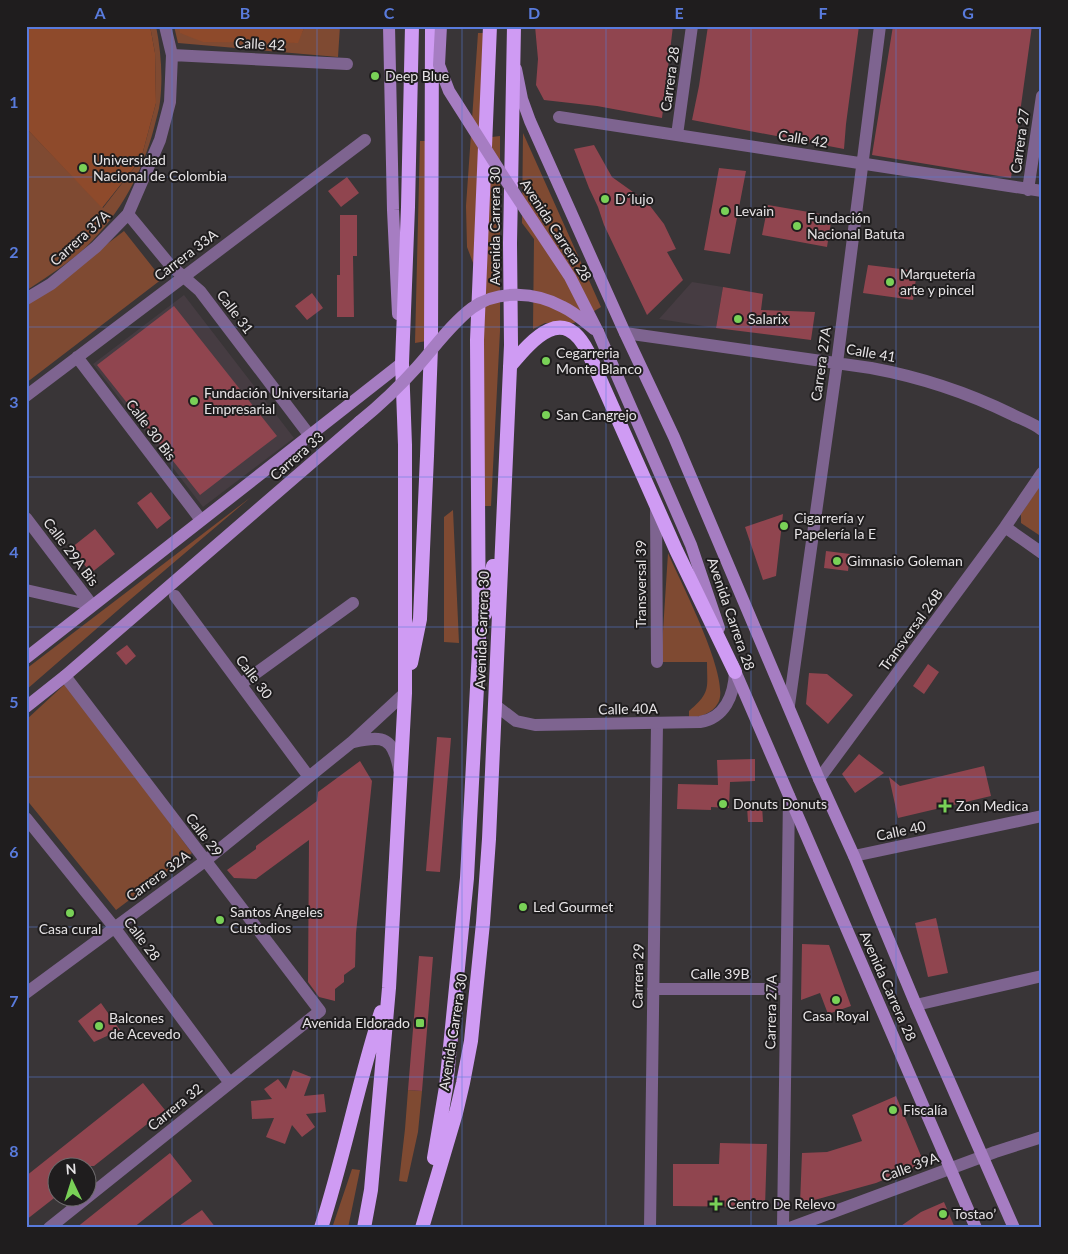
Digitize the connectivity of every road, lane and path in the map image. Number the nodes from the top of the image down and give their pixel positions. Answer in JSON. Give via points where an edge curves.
{"nodes":[{"id":1,"x":165,"y":26,"type":"edge"},
{"id":2,"x":388,"y":26,"type":"edge"},
{"id":3,"x":412,"y":26,"type":"edge"},
{"id":4,"x":432,"y":26,"type":"edge"},
{"id":5,"x":441,"y":26,"type":"edge"},
{"id":6,"x":490,"y":26,"type":"edge"},
{"id":7,"x":514,"y":26,"type":"edge"},
{"id":8,"x":692,"y":26,"type":"edge"},
{"id":9,"x":880,"y":26,"type":"edge"},
{"id":10,"x":171,"y":49,"type":"junction"},
{"id":11,"x":513,"y":55,"type":"junction"},
{"id":12,"x":347,"y":64,"type":"dead end"},
{"id":13,"x":1042,"y":96,"type":"edge"},
{"id":14,"x":559,"y":117,"type":"dead end"},
{"id":15,"x":677,"y":135,"type":"junction"},
{"id":16,"x":365,"y":140,"type":"dead end"},
{"id":17,"x":861,"y":164,"type":"junction"},
{"id":18,"x":1028,"y":190,"type":"junction"},
{"id":19,"x":1042,"y":191,"type":"edge"},
{"id":20,"x":128,"y":214,"type":"junction"},
{"id":21,"x":183,"y":276,"type":"junction"},
{"id":22,"x":26,"y":299,"type":"edge"},
{"id":23,"x":598,"y":332,"type":"junction"},
{"id":24,"x":625,"y":333,"type":"junction"},
{"id":25,"x":78,"y":357,"type":"junction"},
{"id":26,"x":402,"y":363,"type":"junction"},
{"id":27,"x":836,"y":363,"type":"junction"},
{"id":28,"x":510,"y":366,"type":"junction"},
{"id":29,"x":26,"y":396,"type":"edge"},
{"id":30,"x":1042,"y":430,"type":"edge"},
{"id":31,"x":310,"y":436,"type":"junction"},
{"id":32,"x":1042,"y":473,"type":"edge"},
{"id":33,"x":656,"y":506,"type":"junction"},
{"id":34,"x":503,"y":509,"type":"junction"},
{"id":35,"x":26,"y":518,"type":"edge"},
{"id":36,"x":200,"y":520,"type":"junction"},
{"id":37,"x":1005,"y":527,"type":"junction"},
{"id":38,"x":1042,"y":553,"type":"edge"},
{"id":39,"x":26,"y":590,"type":"edge"},
{"id":40,"x":175,"y":596,"type":"dead end"},
{"id":41,"x":353,"y":603,"type":"dead end"},
{"id":42,"x":92,"y":605,"type":"junction"},
{"id":43,"x":479,"y":649,"type":"junction"},
{"id":44,"x":26,"y":658,"type":"edge"},
{"id":45,"x":657,"y":662,"type":"dead end"},
{"id":46,"x":735,"y":672,"type":"junction"},
{"id":47,"x":65,"y":676,"type":"junction"},
{"id":48,"x":241,"y":684,"type":"junction"},
{"id":49,"x":405,"y":693,"type":"junction"},
{"id":50,"x":495,"y":705,"type":"junction"},
{"id":51,"x":789,"y":705,"type":"junction"},
{"id":52,"x":26,"y":707,"type":"edge"},
{"id":53,"x":657,"y":724,"type":"junction"},
{"id":54,"x":352,"y":742,"type":"junction"},
{"id":55,"x":400,"y":775,"type":"junction"},
{"id":56,"x":309,"y":777,"type":"junction"},
{"id":57,"x":819,"y":779,"type":"junction"},
{"id":58,"x":789,"y":796,"type":"junction"},
{"id":59,"x":1042,"y":816,"type":"edge"},
{"id":60,"x":26,"y":818,"type":"edge"},
{"id":61,"x":854,"y":856,"type":"junction"},
{"id":62,"x":205,"y":861,"type":"junction"},
{"id":63,"x":114,"y":926,"type":"junction"},
{"id":64,"x":1042,"y":976,"type":"edge"},
{"id":65,"x":389,"y":988,"type":"junction"},
{"id":66,"x":653,"y":989,"type":"junction"},
{"id":67,"x":786,"y":989,"type":"junction"},
{"id":68,"x":26,"y":992,"type":"edge"},
{"id":69,"x":916,"y":1005,"type":"junction"},
{"id":70,"x":320,"y":1011,"type":"joint"},
{"id":71,"x":229,"y":1082,"type":"junction"},
{"id":72,"x":1042,"y":1137,"type":"edge"},
{"id":73,"x":984,"y":1156,"type":"junction"},
{"id":74,"x":952,"y":1168,"type":"junction"},
{"id":75,"x":49,"y":1228,"type":"edge"},
{"id":76,"x":321,"y":1228,"type":"edge"},
{"id":77,"x":364,"y":1228,"type":"edge"},
{"id":78,"x":422,"y":1228,"type":"edge"},
{"id":79,"x":650,"y":1228,"type":"edge"},
{"id":80,"x":783,"y":1228,"type":"edge"},
{"id":81,"x":790,"y":1228,"type":"edge"},
{"id":82,"x":976,"y":1228,"type":"edge"},
{"id":83,"x":1014,"y":1228,"type":"edge"}],
"edges":[{"from":1,"to":10,"type":"street"},
{"from":2,"to":26,"type":"main road","via":[[392,210]]},
{"from":3,"to":26,"type":"highway"},
{"from":4,"to":49,"type":"highway","via":[[428,456],[420,619]]},
{"from":5,"to":23,"type":"main road","name":"Avenida Carrera 28","bridge":true,"via":[[439,65],[450,91],[570,277]]},
{"from":6,"to":43,"type":"highway","name":"Avenida Carrera 30","via":[[476,340]]},
{"from":7,"to":11,"type":"highway","name":"Avenida Carrera 30"},
{"from":8,"to":15,"type":"street","name":"Carrera 28"},
{"from":9,"to":17,"type":"street","name":"Carrera 27A"},
{"from":10,"to":12,"type":"street","name":"Calle 42"},
{"from":10,"to":20,"type":"street","via":[[170,102],[160,140]]},
{"from":11,"to":24,"type":"main road","name":"Avenida Carrera 28","via":[[530,121]]},
{"from":11,"to":28,"type":"highway","name":"Avenida Carrera 30"},
{"from":13,"to":18,"type":"street","name":"Carrera 27"},
{"from":14,"to":15,"type":"street","name":"Calle 42"},
{"from":15,"to":17,"type":"street","name":"Calle 42"},
{"from":16,"to":21,"type":"street","name":"Carrera 33A"},
{"from":17,"to":18,"type":"street","name":"Calle 42"},
{"from":17,"to":27,"type":"street","name":"Carrera 27A"},
{"from":18,"to":19,"type":"street","name":"Calle 42"},
{"from":20,"to":21,"type":"street","name":"Calle 31"},
{"from":20,"to":22,"type":"street","name":"Carrera 37A","via":[[96,247],[51,284]]},
{"from":21,"to":25,"type":"street","name":"Carrera 33A"},
{"from":21,"to":31,"type":"street","name":"Calle 31","via":[[200,291]]},
{"from":23,"to":46,"type":"main road","name":"Avenida Carrera 28","via":[[691,545]]},
{"from":23,"to":47,"type":"main road","name":"Carrera 33","bridge":true,"via":[[564,307],[523,295],[493,298],[473,308],[396,390]]},
{"from":24,"to":27,"type":"street","name":"Calle 41"},
{"from":24,"to":51,"type":"main road","name":"Avenida Carrera 28","via":[[674,437]]},
{"from":25,"to":29,"type":"street","name":"Carrera 33A"},
{"from":25,"to":36,"type":"street","name":"Calle 30 Bis"},
{"from":26,"to":31,"type":"main road","name":"Carrera 33"},
{"from":26,"to":49,"type":"highway"},
{"from":27,"to":30,"type":"street","name":"Calle 41","via":[[908,375],[945,386],[992,404]]},
{"from":27,"to":51,"type":"street","name":"Carrera 27A"},
{"from":28,"to":33,"type":"highway","via":[[543,332],[563,328],[578,335]]},
{"from":28,"to":34,"type":"highway","name":"Avenida Carrera 30"},
{"from":31,"to":36,"type":"main road","name":"Carrera 33"},
{"from":32,"to":37,"type":"street","name":"Transversal 26B"},
{"from":33,"to":45,"type":"street","name":"Transversal 39"},
{"from":33,"to":46,"type":"highway"},
{"from":34,"to":43,"type":"highway"},
{"from":34,"to":50,"type":"highway","name":"Avenida Carrera 30"},
{"from":35,"to":42,"type":"street","name":"Calle 29A Bis"},
{"from":36,"to":42,"type":"main road","name":"Carrera 33"},
{"from":37,"to":38,"type":"street"},
{"from":37,"to":57,"type":"street","name":"Transversal 26B"},
{"from":39,"to":42,"type":"street"},
{"from":40,"to":48,"type":"street","name":"Calle 30"},
{"from":41,"to":48,"type":"street"},
{"from":42,"to":44,"type":"main road","name":"Carrera 33"},
{"from":43,"to":78,"type":"highway","name":"Avenida Carrera 30","via":[[467,878],[454,1017],[446,1087]]},
{"from":46,"to":53,"type":"street","name":"Calle 40A","via":[[732,694],[713,719]]},
{"from":46,"to":58,"type":"main road","name":"Avenida Carrera 28"},
{"from":47,"to":52,"type":"main road","name":"Carrera 33"},
{"from":47,"to":62,"type":"street","name":"Calle 29"},
{"from":48,"to":56,"type":"street","name":"Calle 30"},
{"from":49,"to":54,"type":"street","name":"Carrera 32A"},
{"from":49,"to":55,"type":"highway"},
{"from":50,"to":53,"type":"street","name":"Calle 40A","via":[[524,724]]},
{"from":50,"to":78,"type":"highway","name":"Avenida Carrera 30","via":[[488,858],[471,1041],[456,1114]]},
{"from":51,"to":57,"type":"main road","name":"Avenida Carrera 28"},
{"from":53,"to":66,"type":"street","name":"Carrera 29"},
{"from":54,"to":55,"type":"street","via":[[370,738],[388,742],[396,754]]},
{"from":54,"to":56,"type":"street","name":"Carrera 32A"},
{"from":55,"to":65,"type":"highway"},
{"from":56,"to":62,"type":"street","name":"Carrera 32A"},
{"from":57,"to":61,"type":"main road","name":"Avenida Carrera 28"},
{"from":58,"to":67,"type":"street","name":"Carrera 27A"},
{"from":58,"to":74,"type":"main road","name":"Avenida Carrera 28"},
{"from":59,"to":61,"type":"street","name":"Calle 40"},
{"from":60,"to":63,"type":"street","name":"Calle 28"},
{"from":61,"to":69,"type":"main road","name":"Avenida Carrera 28"},
{"from":62,"to":63,"type":"street","name":"Carrera 32A"},
{"from":62,"to":70,"type":"street","name":"Calle 29"},
{"from":63,"to":68,"type":"street","name":"Carrera 32A"},
{"from":63,"to":71,"type":"street","name":"Calle 28"},
{"from":64,"to":69,"type":"street"},
{"from":65,"to":76,"type":"highway","via":[[366,1058]]},
{"from":65,"to":77,"type":"highway","via":[[371,1190]]},
{"from":66,"to":67,"type":"street","name":"Calle 39B"},
{"from":66,"to":79,"type":"street","name":"Carrera 29"},
{"from":67,"to":80,"type":"street","name":"Carrera 27A"},
{"from":69,"to":73,"type":"main road","name":"Avenida Carrera 28"},
{"from":70,"to":71,"type":"street","name":"Carrera 32"},
{"from":71,"to":75,"type":"street","name":"Carrera 32"},
{"from":72,"to":73,"type":"street","name":"Calle 39A"},
{"from":73,"to":74,"type":"street","name":"Calle 39A"},
{"from":73,"to":83,"type":"main road","name":"Avenida Carrera 28"},
{"from":74,"to":81,"type":"street","name":"Calle 39A"},
{"from":74,"to":82,"type":"main road","name":"Avenida Carrera 28"}]}
